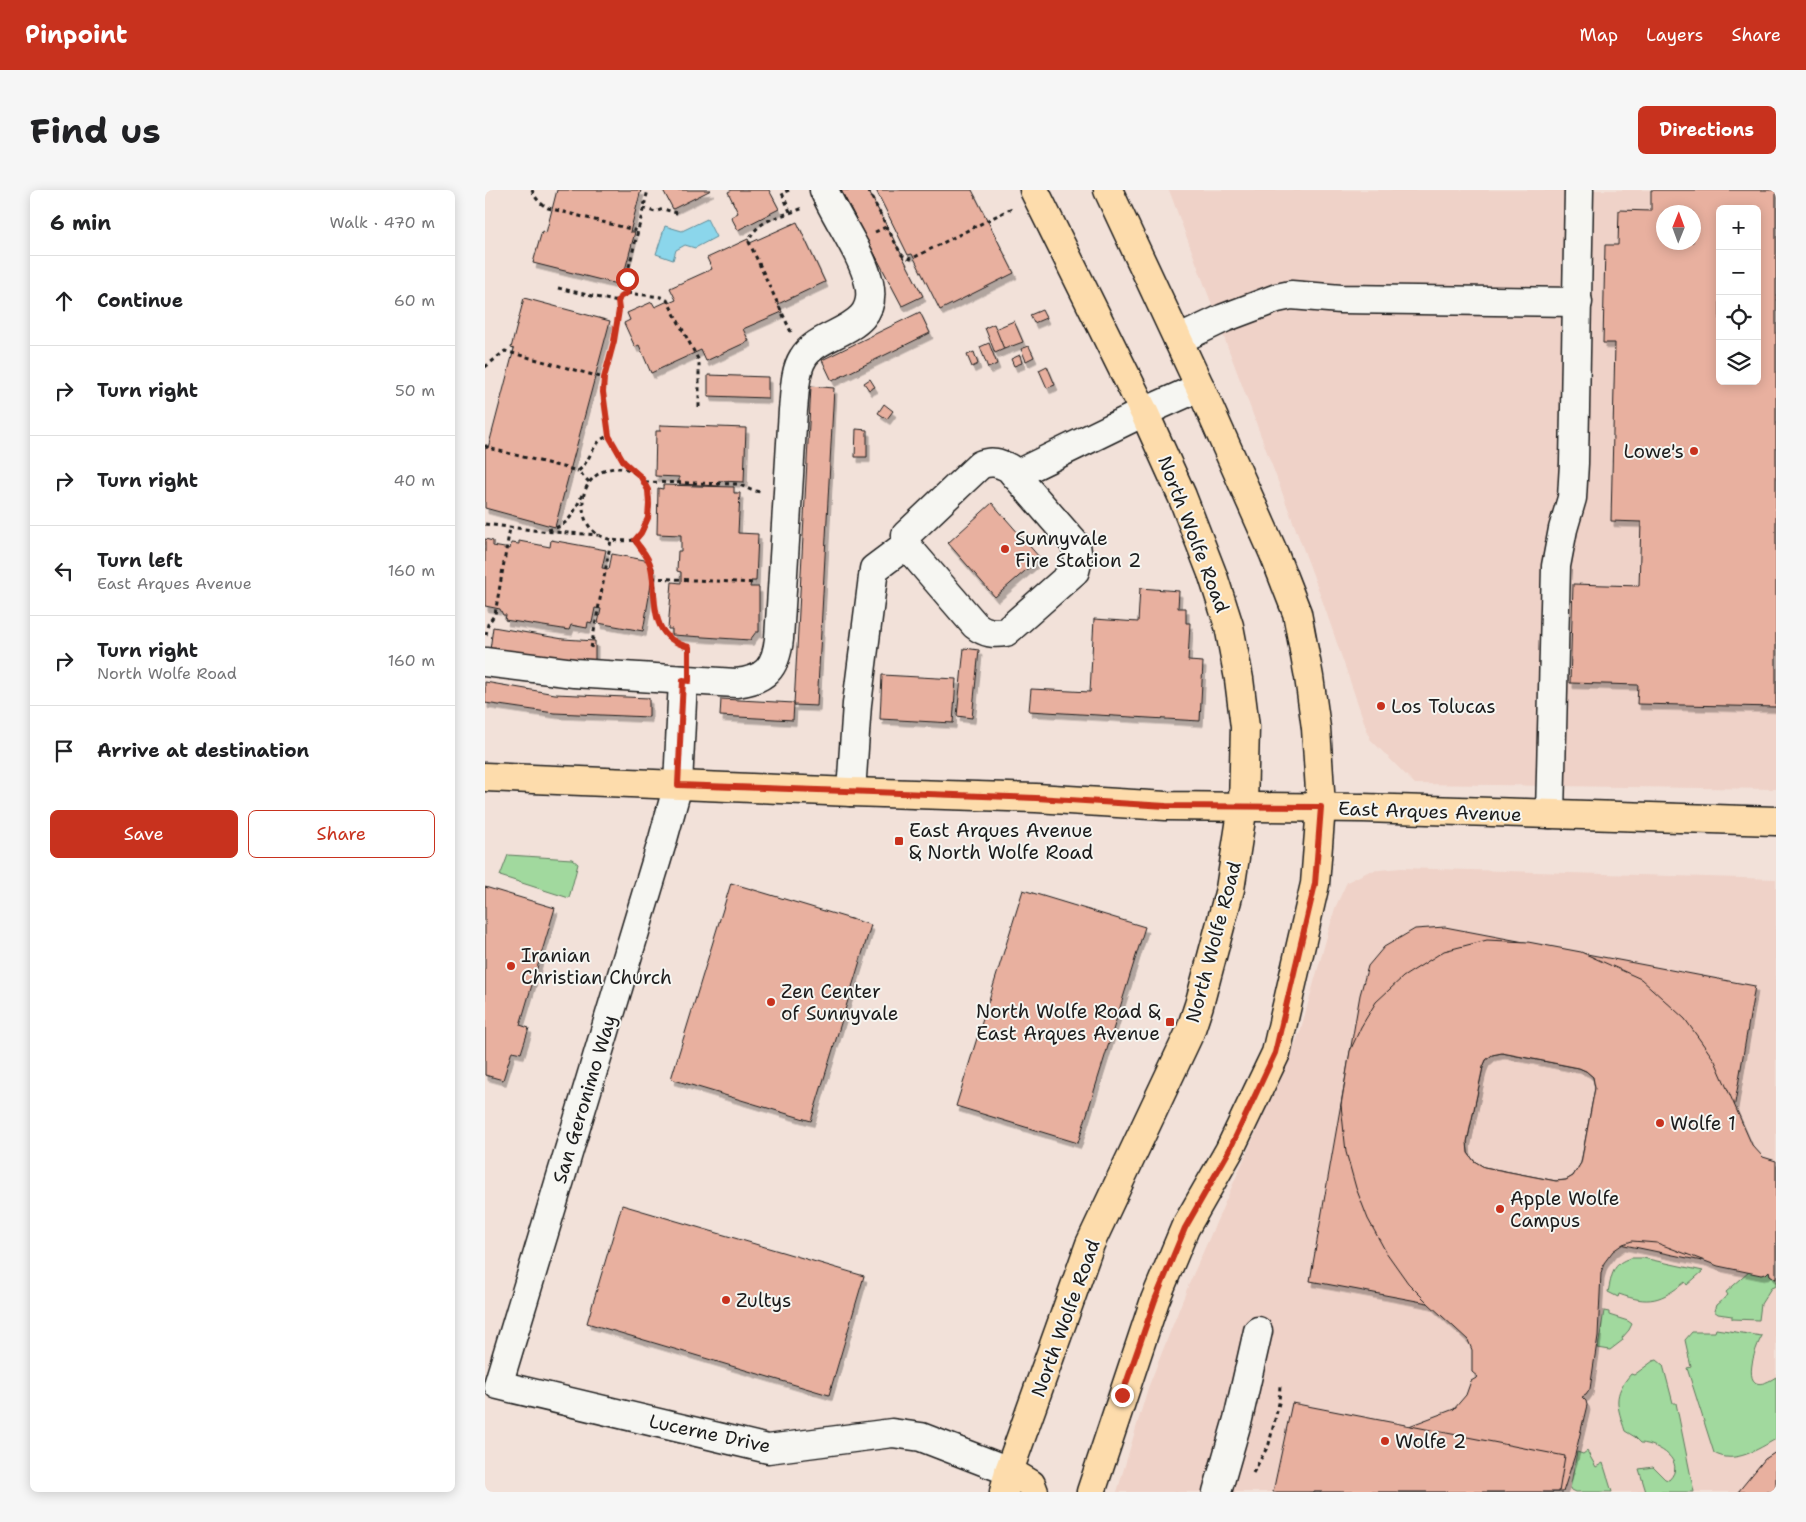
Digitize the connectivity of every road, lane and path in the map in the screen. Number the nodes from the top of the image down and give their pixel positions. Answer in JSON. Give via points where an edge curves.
{"nodes":[{"id":1,"x":532,"y":190,"type":"edge"},
{"id":2,"x":648,"y":190,"type":"edge"},
{"id":3,"x":789,"y":190,"type":"edge"},
{"id":4,"x":868,"y":190,"type":"edge"},
{"id":5,"x":1108,"y":190,"type":"edge"},
{"id":6,"x":1579,"y":190,"type":"edge"},
{"id":7,"x":1036,"y":193,"type":"edge"},
{"id":8,"x":826,"y":194,"type":"edge"},
{"id":9,"x":643,"y":208,"type":"junction"},
{"id":10,"x":680,"y":214,"type":"dead end"},
{"id":11,"x":791,"y":214,"type":"junction"},
{"id":12,"x":638,"y":231,"type":"junction"},
{"id":13,"x":558,"y":288,"type":"dead end"},
{"id":14,"x":627,"y":293,"type":"junction"},
{"id":15,"x":618,"y":302,"type":"junction"},
{"id":16,"x":1578,"y":302,"type":"junction"},
{"id":17,"x":1179,"y":340,"type":"junction"},
{"id":18,"x":803,"y":358,"type":"junction"},
{"id":19,"x":485,"y":366,"type":"edge"},
{"id":20,"x":604,"y":378,"type":"junction"},
{"id":21,"x":1201,"y":387,"type":"junction"},
{"id":22,"x":699,"y":407,"type":"dead end"},
{"id":23,"x":1143,"y":412,"type":"junction"},
{"id":24,"x":609,"y":436,"type":"junction"},
{"id":25,"x":485,"y":445,"type":"edge"},
{"id":26,"x":632,"y":470,"type":"junction"},
{"id":27,"x":579,"y":471,"type":"junction"},
{"id":28,"x":1015,"y":475,"type":"junction"},
{"id":29,"x":589,"y":482,"type":"junction"},
{"id":30,"x":645,"y":482,"type":"junction"},
{"id":31,"x":586,"y":488,"type":"junction"},
{"id":32,"x":788,"y":493,"type":"junction"},
{"id":33,"x":485,"y":524,"type":"edge"},
{"id":34,"x":510,"y":528,"type":"dead end"},
{"id":35,"x":540,"y":531,"type":"junction"},
{"id":36,"x":598,"y":535,"type":"junction"},
{"id":37,"x":611,"y":540,"type":"junction"},
{"id":38,"x":635,"y":540,"type":"junction"},
{"id":39,"x":906,"y":545,"type":"junction"},
{"id":40,"x":652,"y":578,"type":"junction"},
{"id":41,"x":783,"y":585,"type":"junction"},
{"id":42,"x":487,"y":623,"type":"edge"},
{"id":43,"x":485,"y":643,"type":"edge"},
{"id":44,"x":485,"y":662,"type":"edge"},
{"id":45,"x":586,"y":674,"type":"junction"},
{"id":46,"x":686,"y":680,"type":"junction"},
{"id":47,"x":485,"y":777,"type":"edge"},
{"id":48,"x":678,"y":785,"type":"junction"},
{"id":49,"x":851,"y":792,"type":"junction"},
{"id":50,"x":1243,"y":806,"type":"junction"},
{"id":51,"x":1321,"y":807,"type":"junction"},
{"id":52,"x":1550,"y":814,"type":"junction"},
{"id":53,"x":1776,"y":821,"type":"edge"},
{"id":54,"x":1258,"y":1331,"type":"dead end"},
{"id":55,"x":498,"y":1385,"type":"joint"},
{"id":56,"x":1280,"y":1385,"type":"dead end"},
{"id":57,"x":1251,"y":1478,"type":"dead end"},
{"id":58,"x":1006,"y":1482,"type":"edge"},
{"id":59,"x":1034,"y":1492,"type":"edge"},
{"id":60,"x":1091,"y":1492,"type":"edge"},
{"id":61,"x":1217,"y":1492,"type":"edge"}],
"edges":[{"from":1,"to":12,"type":"path","via":[[548,208]]},
{"from":2,"to":9,"type":"path"},
{"from":3,"to":11,"type":"path","via":[[782,193]]},
{"from":4,"to":7,"type":"path","via":[[901,254],[911,259]]},
{"from":5,"to":17,"type":"main road"},
{"from":6,"to":16,"type":"street"},
{"from":7,"to":23,"type":"main road","name":"North Wolfe Road"},
{"from":8,"to":11,"type":"path"},
{"from":8,"to":18,"type":"street","via":[[863,266],[869,283],[870,302],[862,317],[813,348]]},
{"from":9,"to":10,"type":"path"},
{"from":9,"to":12,"type":"path"},
{"from":11,"to":18,"type":"path","via":[[756,228],[749,242]]},
{"from":12,"to":14,"type":"path","via":[[627,275]]},
{"from":13,"to":15,"type":"path"},
{"from":14,"to":15,"type":"path"},
{"from":14,"to":22,"type":"path","via":[[667,300],[699,361]]},
{"from":15,"to":20,"type":"path","via":[[614,341]]},
{"from":16,"to":17,"type":"street","via":[[1341,299],[1291,295],[1224,318]]},
{"from":16,"to":52,"type":"street","via":[[1572,498],[1556,566]]},
{"from":17,"to":21,"type":"main road"},
{"from":18,"to":32,"type":"street","via":[[796,385]]},
{"from":19,"to":20,"type":"path","via":[[505,351]]},
{"from":20,"to":24,"type":"path"},
{"from":21,"to":23,"type":"street"},
{"from":21,"to":51,"type":"main road","via":[[1297,614],[1316,728]]},
{"from":23,"to":28,"type":"street"},
{"from":23,"to":50,"type":"main road","name":"North Wolfe Road","via":[[1182,496],[1229,626],[1245,727]]},
{"from":24,"to":26,"type":"path"},
{"from":24,"to":27,"type":"path","via":[[601,439]]},
{"from":25,"to":27,"type":"path"},
{"from":26,"to":29,"type":"path","via":[[611,469],[599,473]]},
{"from":26,"to":30,"type":"path"},
{"from":27,"to":29,"type":"path"},
{"from":28,"to":39,"type":"street","via":[[999,463],[981,465],[906,535]]},
{"from":28,"to":39,"type":"street","via":[[1076,544],[1078,559],[1075,571],[1006,632],[994,634],[975,625]]},
{"from":29,"to":31,"type":"path"},
{"from":30,"to":32,"type":"path","via":[[738,484],[755,492]]},
{"from":30,"to":38,"type":"path","via":[[649,494],[648,518]]},
{"from":31,"to":35,"type":"path","via":[[569,521]]},
{"from":31,"to":36,"type":"path","via":[[583,500],[586,523]]},
{"from":32,"to":41,"type":"street"},
{"from":33,"to":35,"type":"path"},
{"from":34,"to":42,"type":"path","via":[[495,614]]},
{"from":35,"to":36,"type":"path"},
{"from":36,"to":37,"type":"path"},
{"from":37,"to":38,"type":"path"},
{"from":37,"to":45,"type":"path"},
{"from":38,"to":40,"type":"path","via":[[649,562]]},
{"from":39,"to":49,"type":"street","via":[[874,569],[857,704]]},
{"from":40,"to":41,"type":"path"},
{"from":40,"to":46,"type":"path","via":[[662,631],[667,637],[689,647]]},
{"from":41,"to":46,"type":"street","via":[[778,649],[765,674],[736,683]]},
{"from":42,"to":43,"type":"path"},
{"from":44,"to":45,"type":"street"},
{"from":45,"to":46,"type":"street"},
{"from":46,"to":48,"type":"street","name":"San Geronimo Way"},
{"from":47,"to":48,"type":"main road","name":"East Arques Avenue"},
{"from":48,"to":49,"type":"main road","name":"East Arques Avenue"},
{"from":48,"to":55,"type":"street","name":"San Geronimo Way"},
{"from":49,"to":50,"type":"main road","name":"East Arques Avenue","via":[[1166,806]]},
{"from":50,"to":51,"type":"main road","name":"East Arques Avenue"},
{"from":50,"to":58,"type":"main road","name":"North Wolfe Road","via":[[1230,888],[1199,1004],[1090,1244]]},
{"from":51,"to":52,"type":"main road","name":"East Arques Avenue"},
{"from":51,"to":60,"type":"main road","via":[[1315,884],[1275,1053],[1229,1151],[1185,1228],[1159,1291]]},
{"from":52,"to":53,"type":"main road","name":"East Arques Avenue"},
{"from":54,"to":61,"type":"street"},
{"from":55,"to":58,"type":"street","name":"Lucerne Drive","via":[[768,1449],[892,1433],[921,1437]]},
{"from":56,"to":57,"type":"path","via":[[1269,1444]]},
{"from":58,"to":59,"type":"main road","via":[[1031,1484]]}]}
